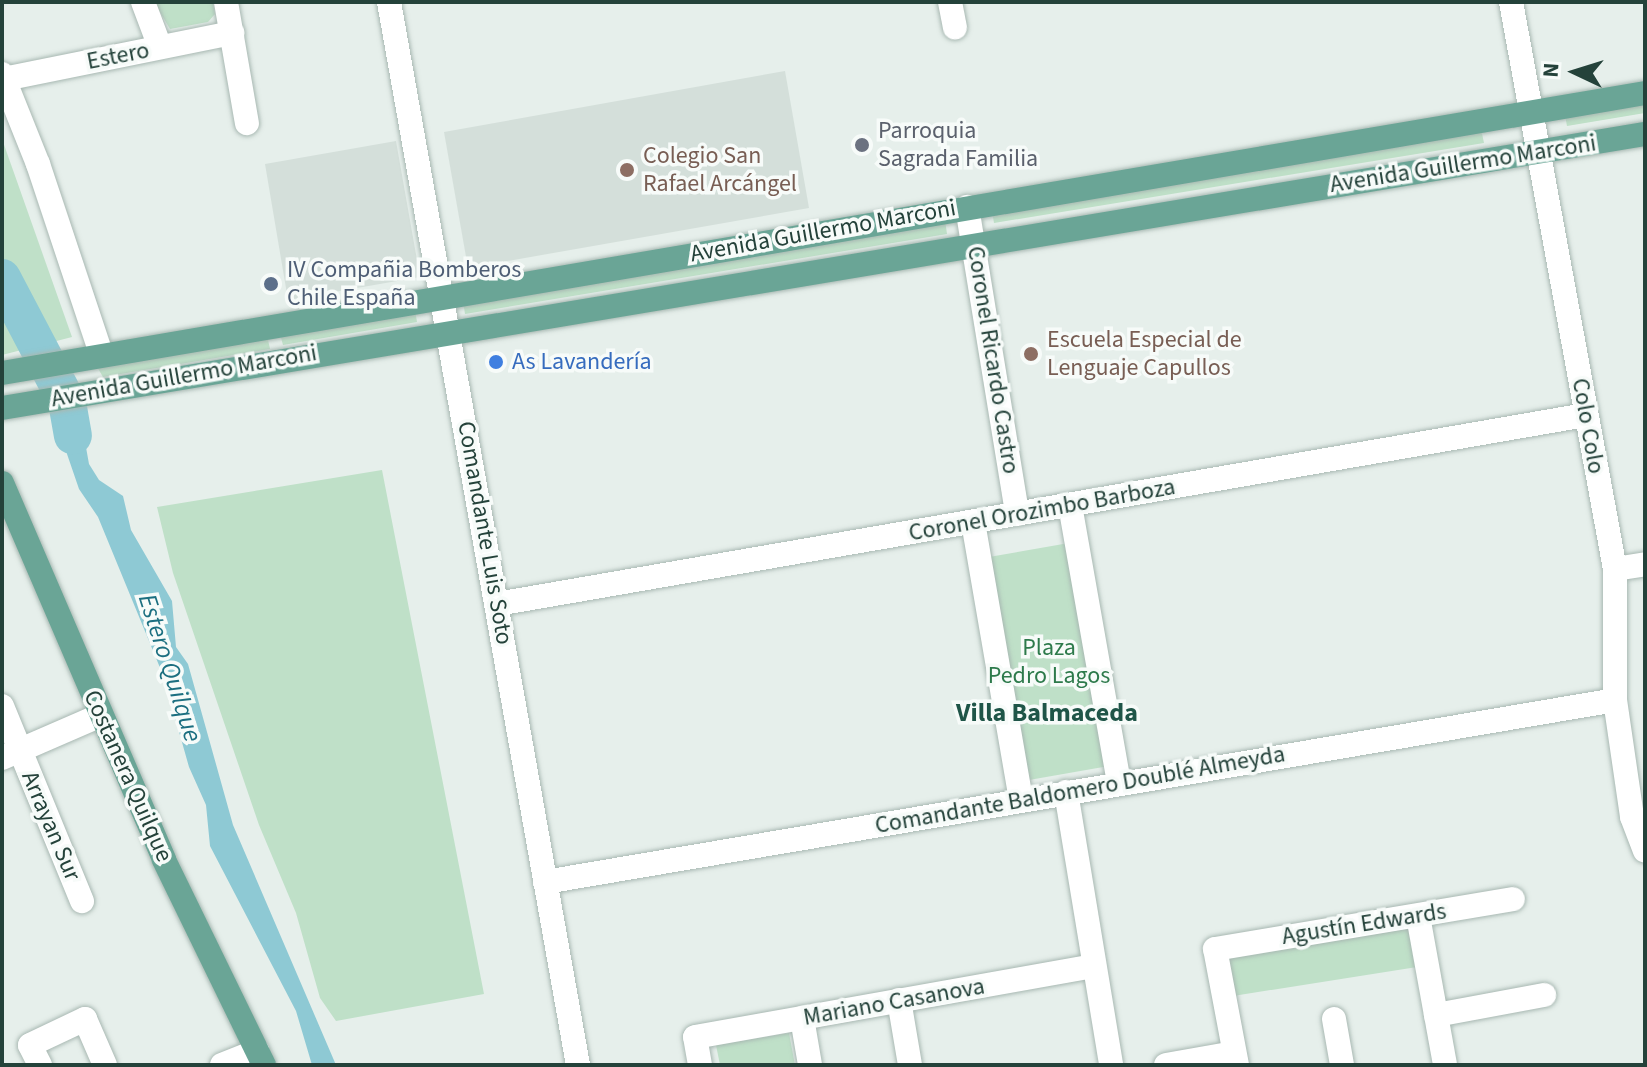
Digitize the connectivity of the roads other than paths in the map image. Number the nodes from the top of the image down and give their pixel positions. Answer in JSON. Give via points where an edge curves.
{"nodes":[{"id":1,"x":143,"y":2,"type":"edge"},
{"id":2,"x":226,"y":2,"type":"edge"},
{"id":3,"x":389,"y":2,"type":"edge"},
{"id":4,"x":950,"y":2,"type":"edge"},
{"id":5,"x":1511,"y":2,"type":"edge"},
{"id":6,"x":955,"y":28,"type":"dead end"},
{"id":7,"x":232,"y":33,"type":"junction"},
{"id":8,"x":160,"y":47,"type":"junction"},
{"id":9,"x":3,"y":76,"type":"edge"},
{"id":10,"x":1645,"y":93,"type":"edge"},
{"id":11,"x":1531,"y":112,"type":"junction"},
{"id":12,"x":247,"y":123,"type":"dead end"},
{"id":13,"x":1645,"y":134,"type":"edge"},
{"id":14,"x":1538,"y":152,"type":"junction"},
{"id":15,"x":967,"y":207,"type":"junction"},
{"id":16,"x":975,"y":245,"type":"junction"},
{"id":17,"x":443,"y":295,"type":"junction"},
{"id":18,"x":272,"y":324,"type":"junction"},
{"id":19,"x":450,"y":331,"type":"junction"},
{"id":20,"x":92,"y":355,"type":"junction"},
{"id":21,"x":279,"y":360,"type":"junction"},
{"id":22,"x":2,"y":373,"type":"edge"},
{"id":23,"x":2,"y":408,"type":"edge"},
{"id":24,"x":1586,"y":415,"type":"junction"},
{"id":25,"x":2,"y":483,"type":"edge"},
{"id":26,"x":1070,"y":505,"type":"junction"},
{"id":27,"x":1017,"y":514,"type":"junction"},
{"id":28,"x":973,"y":522,"type":"junction"},
{"id":29,"x":1645,"y":564,"type":"edge"},
{"id":30,"x":1615,"y":569,"type":"junction"},
{"id":31,"x":497,"y":604,"type":"junction"},
{"id":32,"x":1615,"y":700,"type":"junction"},
{"id":33,"x":2,"y":706,"type":"edge"},
{"id":34,"x":101,"y":715,"type":"junction"},
{"id":35,"x":11,"y":754,"type":"edge"},
{"id":36,"x":1119,"y":784,"type":"junction"},
{"id":37,"x":1066,"y":792,"type":"junction"},
{"id":38,"x":1021,"y":800,"type":"junction"},
{"id":39,"x":1645,"y":851,"type":"edge"},
{"id":40,"x":545,"y":882,"type":"junction"},
{"id":41,"x":1513,"y":899,"type":"dead end"},
{"id":42,"x":82,"y":901,"type":"dead end"},
{"id":43,"x":1418,"y":916,"type":"junction"},
{"id":44,"x":1094,"y":966,"type":"junction"},
{"id":45,"x":1544,"y":995,"type":"dead end"},
{"id":46,"x":899,"y":1000,"type":"junction"},
{"id":47,"x":1436,"y":1015,"type":"junction"},
{"id":48,"x":802,"y":1018,"type":"junction"},
{"id":49,"x":1334,"y":1019,"type":"dead end"},
{"id":50,"x":260,"y":1058,"type":"edge"},
{"id":51,"x":1236,"y":1059,"type":"edge"},
{"id":52,"x":40,"y":1065,"type":"edge"},
{"id":53,"x":105,"y":1065,"type":"edge"},
{"id":54,"x":222,"y":1065,"type":"edge"},
{"id":55,"x":578,"y":1065,"type":"edge"},
{"id":56,"x":700,"y":1065,"type":"edge"},
{"id":57,"x":810,"y":1065,"type":"edge"},
{"id":58,"x":910,"y":1065,"type":"edge"},
{"id":59,"x":1111,"y":1065,"type":"edge"},
{"id":60,"x":1166,"y":1065,"type":"edge"},
{"id":61,"x":1342,"y":1065,"type":"edge"},
{"id":62,"x":1445,"y":1065,"type":"edge"}],
"edges":[{"from":1,"to":8,"type":"street"},
{"from":2,"to":7,"type":"street"},
{"from":3,"to":17,"type":"street","name":"Comandante Luis Soto"},
{"from":4,"to":6,"type":"street"},
{"from":5,"to":11,"type":"street","name":"Colo Colo"},
{"from":7,"to":8,"type":"street","name":"Estero"},
{"from":7,"to":12,"type":"street"},
{"from":8,"to":9,"type":"street","name":"Estero"},
{"from":9,"to":20,"type":"street"},
{"from":10,"to":11,"type":"main road","name":"Avenida Guillermo Marconi"},
{"from":11,"to":14,"type":"street","name":"Colo Colo"},
{"from":11,"to":15,"type":"main road","name":"Avenida Guillermo Marconi"},
{"from":13,"to":14,"type":"main road","name":"Avenida Guillermo Marconi"},
{"from":14,"to":16,"type":"main road","name":"Avenida Guillermo Marconi"},
{"from":14,"to":24,"type":"street","name":"Colo Colo"},
{"from":15,"to":16,"type":"street","name":"Coronel Ricardo Castro"},
{"from":15,"to":17,"type":"main road","name":"Avenida Guillermo Marconi"},
{"from":16,"to":19,"type":"main road","name":"Avenida Guillermo Marconi"},
{"from":16,"to":27,"type":"street","name":"Coronel Ricardo Castro"},
{"from":17,"to":18,"type":"main road","name":"Avenida Guillermo Marconi"},
{"from":17,"to":19,"type":"street","name":"Comandante Luis Soto"},
{"from":18,"to":20,"type":"main road","name":"Avenida Guillermo Marconi"},
{"from":18,"to":21,"type":"main road"},
{"from":19,"to":21,"type":"main road","name":"Avenida Guillermo Marconi"},
{"from":19,"to":31,"type":"street","name":"Comandante Luis Soto"},
{"from":20,"to":22,"type":"main road","name":"Avenida Guillermo Marconi"},
{"from":21,"to":23,"type":"main road","name":"Avenida Guillermo Marconi"},
{"from":24,"to":26,"type":"street","name":"Coronel Orozimbo Barboza"},
{"from":24,"to":30,"type":"street","name":"Colo Colo"},
{"from":25,"to":34,"type":"main road","name":"Costanera Quilque"},
{"from":26,"to":27,"type":"street","name":"Coronel Orozimbo Barboza"},
{"from":26,"to":36,"type":"street"},
{"from":27,"to":28,"type":"street","name":"Coronel Orozimbo Barboza"},
{"from":28,"to":31,"type":"street","name":"Coronel Orozimbo Barboza"},
{"from":28,"to":38,"type":"street"},
{"from":29,"to":30,"type":"street"},
{"from":30,"to":32,"type":"street","name":"Colo Colo"},
{"from":31,"to":40,"type":"street","name":"Comandante Luis Soto"},
{"from":32,"to":36,"type":"street","name":"Comandante Baldomero Doublé Almeyda"},
{"from":32,"to":39,"type":"street","name":"Colo Colo","via":[[1632,817]]},
{"from":33,"to":35,"type":"street","name":"Arrayan Sur"},
{"from":34,"to":35,"type":"street"},
{"from":34,"to":50,"type":"main road","name":"Costanera Quilque"},
{"from":35,"to":42,"type":"street","name":"Arrayan Sur"},
{"from":36,"to":37,"type":"street","name":"Comandante Baldomero Doublé Almeyda"},
{"from":37,"to":38,"type":"street","name":"Comandante Baldomero Doublé Almeyda"},
{"from":37,"to":44,"type":"street"},
{"from":38,"to":40,"type":"street","name":"Comandante Baldomero Doublé Almeyda"},
{"from":40,"to":55,"type":"street","name":"Comandante Luis Soto"},
{"from":41,"to":43,"type":"street","name":"Agustín Edwards"},
{"from":43,"to":47,"type":"street"},
{"from":43,"to":51,"type":"street","name":"Agustín Edwards","via":[[1215,949]]},
{"from":44,"to":46,"type":"street","name":"Mariano Casanova"},
{"from":44,"to":59,"type":"street"},
{"from":45,"to":47,"type":"street"},
{"from":46,"to":48,"type":"street","name":"Mariano Casanova"},
{"from":46,"to":58,"type":"street"},
{"from":47,"to":62,"type":"street"},
{"from":48,"to":56,"type":"street","name":"Mariano Casanova","via":[[695,1037]]},
{"from":48,"to":57,"type":"street"},
{"from":49,"to":61,"type":"street"},
{"from":50,"to":54,"type":"street"},
{"from":51,"to":60,"type":"street"},
{"from":52,"to":53,"type":"street","via":[[30,1045],[85,1019]]}]}
